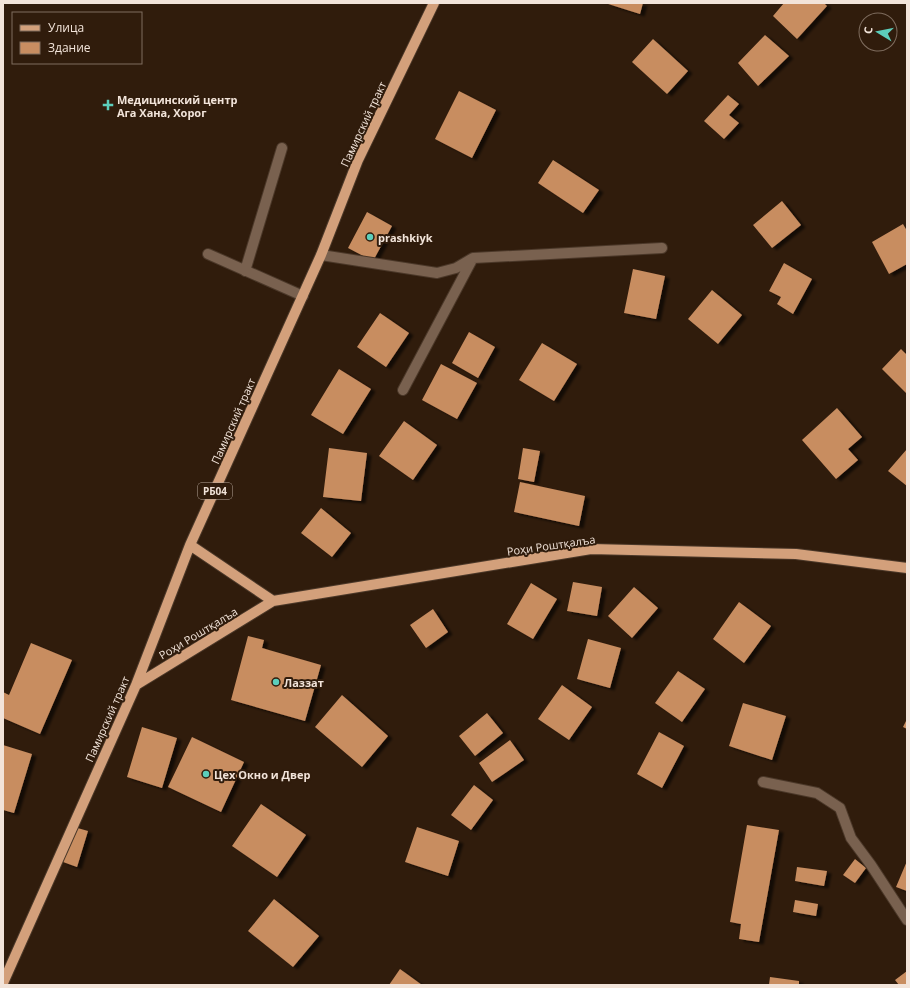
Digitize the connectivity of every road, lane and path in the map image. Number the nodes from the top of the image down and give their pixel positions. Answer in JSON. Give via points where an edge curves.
{"nodes":[{"id":1,"x":434,"y":3,"type":"edge"},
{"id":2,"x":282,"y":148,"type":"dead end"},
{"id":3,"x":662,"y":248,"type":"dead end"},
{"id":4,"x":208,"y":254,"type":"dead end"},
{"id":5,"x":321,"y":255,"type":"junction"},
{"id":6,"x":473,"y":258,"type":"junction"},
{"id":7,"x":245,"y":271,"type":"junction"},
{"id":8,"x":303,"y":296,"type":"junction"},
{"id":9,"x":403,"y":390,"type":"dead end"},
{"id":10,"x":190,"y":545,"type":"junction"},
{"id":11,"x":907,"y":568,"type":"edge"},
{"id":12,"x":274,"y":601,"type":"junction"},
{"id":13,"x":136,"y":685,"type":"junction"},
{"id":14,"x":763,"y":782,"type":"dead end"},
{"id":15,"x":907,"y":920,"type":"edge"},
{"id":16,"x":4,"y":979,"type":"edge"}],
"edges":[{"from":1,"to":5,"type":"main road","name":"Памирский тракт","number":"РБ04","via":[[358,160]]},
{"from":2,"to":7,"type":"street"},
{"from":3,"to":6,"type":"street"},
{"from":4,"to":7,"type":"street"},
{"from":5,"to":6,"type":"street","via":[[437,273],[456,268]]},
{"from":5,"to":8,"type":"main road","name":"Памирский тракт","number":"РБ04"},
{"from":6,"to":9,"type":"street"},
{"from":7,"to":8,"type":"street"},
{"from":8,"to":10,"type":"main road","name":"Памирский тракт","number":"РБ04"},
{"from":10,"to":12,"type":"main road"},
{"from":10,"to":13,"type":"main road","name":"Памирский тракт","number":"РБ04"},
{"from":11,"to":12,"type":"main road","name":"Роҳи Роштқалъа","via":[[796,554],[591,549]]},
{"from":12,"to":13,"type":"main road","name":"Роҳи Роштқалъа"},
{"from":13,"to":16,"type":"main road","name":"Памирский тракт","number":"РБ04"},
{"from":14,"to":15,"type":"street","via":[[817,793],[840,808],[851,838]]}]}
